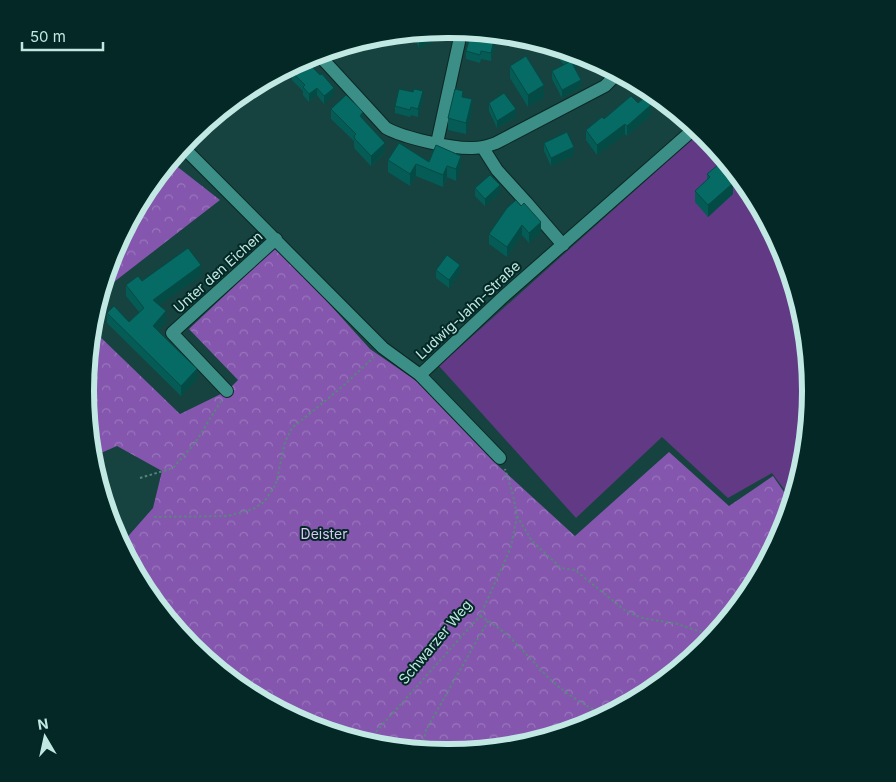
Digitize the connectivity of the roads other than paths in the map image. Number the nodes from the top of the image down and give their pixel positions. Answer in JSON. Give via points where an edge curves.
{"nodes":[{"id":1,"x":459,"y":42,"type":"dead end"},
{"id":2,"x":324,"y":60,"type":"edge"},
{"id":3,"x":613,"y":78,"type":"edge"},
{"id":4,"x":689,"y":133,"type":"edge"},
{"id":5,"x":437,"y":143,"type":"junction"},
{"id":6,"x":483,"y":148,"type":"junction"},
{"id":7,"x":188,"y":152,"type":"edge"},
{"id":8,"x":276,"y":239,"type":"junction"},
{"id":9,"x":563,"y":245,"type":"junction"},
{"id":10,"x":420,"y":375,"type":"junction"},
{"id":11,"x":227,"y":391,"type":"road end"},
{"id":12,"x":500,"y":458,"type":"road end"}],
"edges":[{"from":1,"to":5,"type":"street"},
{"from":2,"to":5,"type":"street","via":[[386,128]]},
{"from":3,"to":6,"type":"street","via":[[605,86]]},
{"from":4,"to":9,"type":"street","name":"Ludwig-Jahn-Straße"},
{"from":5,"to":6,"type":"street"},
{"from":6,"to":9,"type":"street","via":[[497,170]]},
{"from":7,"to":8,"type":"street","name":"Ludwig-Jahn-Straße"},
{"from":8,"to":10,"type":"street","name":"Ludwig-Jahn-Straße","via":[[383,348]]},
{"from":8,"to":11,"type":"street","name":"Unter den Eichen","via":[[172,333]]},
{"from":9,"to":10,"type":"street","name":"Ludwig-Jahn-Straße"},
{"from":10,"to":12,"type":"street"}]}
